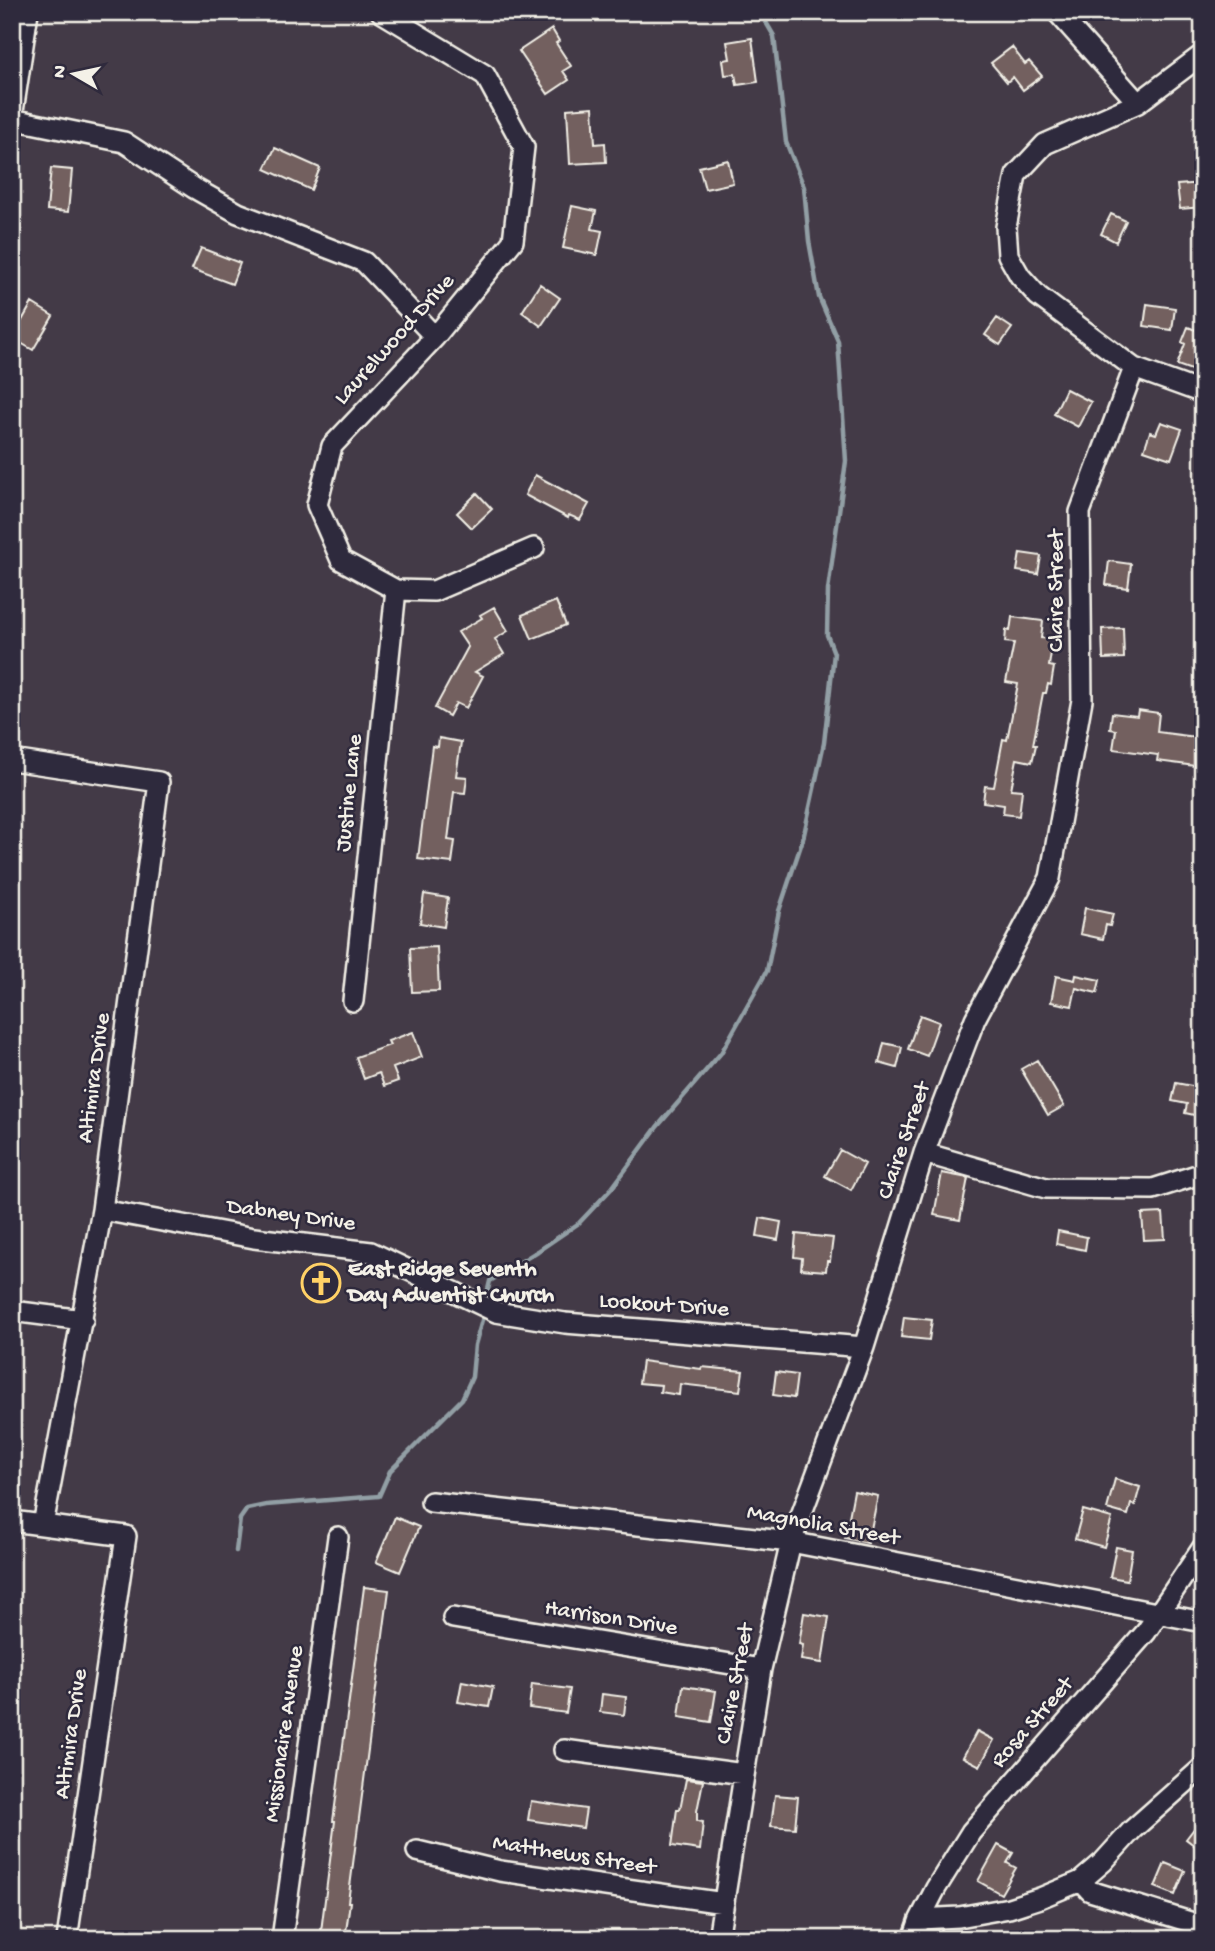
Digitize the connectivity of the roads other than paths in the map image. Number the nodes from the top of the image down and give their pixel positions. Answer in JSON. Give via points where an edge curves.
{"nodes":[{"id":1,"x":28,"y":12,"type":"edge"},
{"id":2,"x":381,"y":12,"type":"edge"},
{"id":3,"x":1057,"y":12,"type":"edge"},
{"id":4,"x":1203,"y":54,"type":"edge"},
{"id":5,"x":1138,"y":103,"type":"junction"},
{"id":6,"x":12,"y":118,"type":"edge"},
{"id":7,"x":435,"y":337,"type":"junction"},
{"id":8,"x":1134,"y":368,"type":"junction"},
{"id":9,"x":1203,"y":393,"type":"edge"},
{"id":10,"x":534,"y":548,"type":"dead end"},
{"id":11,"x":396,"y":590,"type":"junction"},
{"id":12,"x":12,"y":760,"type":"edge"},
{"id":13,"x":353,"y":1002,"type":"dead end"},
{"id":14,"x":923,"y":1153,"type":"junction"},
{"id":15,"x":1203,"y":1173,"type":"edge"},
{"id":16,"x":102,"y":1210,"type":"junction"},
{"id":17,"x":464,"y":1297,"type":"joint"},
{"id":18,"x":12,"y":1311,"type":"edge"},
{"id":19,"x":83,"y":1320,"type":"junction"},
{"id":20,"x":864,"y":1347,"type":"junction"},
{"id":21,"x":431,"y":1502,"type":"dead end"},
{"id":22,"x":12,"y":1521,"type":"edge"},
{"id":23,"x":43,"y":1525,"type":"junction"},
{"id":24,"x":338,"y":1537,"type":"dead end"},
{"id":25,"x":790,"y":1542,"type":"junction"},
{"id":26,"x":1203,"y":1548,"type":"edge"},
{"id":27,"x":1157,"y":1614,"type":"junction"},
{"id":28,"x":453,"y":1618,"type":"dead end"},
{"id":29,"x":1203,"y":1622,"type":"edge"},
{"id":30,"x":761,"y":1669,"type":"junction"},
{"id":31,"x":564,"y":1750,"type":"dead end"},
{"id":32,"x":1203,"y":1767,"type":"edge"},
{"id":33,"x":744,"y":1774,"type":"junction"},
{"id":34,"x":417,"y":1851,"type":"dead end"},
{"id":35,"x":1081,"y":1881,"type":"junction"},
{"id":36,"x":724,"y":1903,"type":"junction"},
{"id":37,"x":920,"y":1919,"type":"junction"},
{"id":38,"x":1203,"y":1926,"type":"edge"},
{"id":39,"x":67,"y":1939,"type":"edge"},
{"id":40,"x":282,"y":1939,"type":"edge"},
{"id":41,"x":718,"y":1939,"type":"edge"},
{"id":42,"x":913,"y":1939,"type":"edge"}],
"edges":[{"from":1,"to":6,"type":"street"},
{"from":2,"to":7,"type":"street","name":"Laurelwood Drive","via":[[485,75],[524,147],[513,241]]},
{"from":3,"to":5,"type":"street"},
{"from":4,"to":5,"type":"street"},
{"from":5,"to":8,"type":"street","via":[[1045,144],[1016,176],[1006,227],[1008,255],[1038,296]]},
{"from":6,"to":7,"type":"street","via":[[124,142],[238,213],[364,262]]},
{"from":7,"to":11,"type":"street","name":"Laurelwood Drive","via":[[332,446],[317,505],[341,560]]},
{"from":8,"to":9,"type":"street"},
{"from":8,"to":14,"type":"street","name":"Claire Street","via":[[1080,512],[1082,700],[1050,878],[975,1019]]},
{"from":10,"to":11,"type":"street","name":"Laurelwood Drive","via":[[434,591]]},
{"from":11,"to":13,"type":"street","name":"Justine Lane"},
{"from":12,"to":16,"type":"street","name":"Altimira Drive","via":[[159,782]]},
{"from":14,"to":15,"type":"street","via":[[1046,1188],[1153,1189]]},
{"from":14,"to":20,"type":"street","name":"Claire Street"},
{"from":16,"to":17,"type":"street","name":"Dabney Drive","via":[[254,1238],[371,1252]]},
{"from":16,"to":19,"type":"street","name":"Altimira Drive"},
{"from":17,"to":20,"type":"street","name":"Lookout Drive","via":[[496,1312],[565,1323]]},
{"from":18,"to":19,"type":"street"},
{"from":19,"to":23,"type":"street","name":"Altimira Drive"},
{"from":20,"to":25,"type":"street","name":"Claire Street"},
{"from":21,"to":25,"type":"street","name":"Magnolia Street"},
{"from":22,"to":23,"type":"street"},
{"from":23,"to":39,"type":"street","name":"Altimira Drive","via":[[126,1535]]},
{"from":24,"to":40,"type":"street","name":"Missionaire Avenue"},
{"from":25,"to":27,"type":"street","name":"Magnolia Street"},
{"from":25,"to":30,"type":"street","name":"Claire Street"},
{"from":26,"to":27,"type":"street","name":"Rosa Street"},
{"from":27,"to":29,"type":"street","name":"Magnolia Street"},
{"from":27,"to":37,"type":"street","name":"Rosa Street","via":[[971,1832]]},
{"from":28,"to":30,"type":"street","name":"Harrison Drive"},
{"from":30,"to":33,"type":"street","name":"Claire Street"},
{"from":31,"to":33,"type":"street"},
{"from":32,"to":35,"type":"street"},
{"from":33,"to":36,"type":"street","name":"Claire Street"},
{"from":34,"to":36,"type":"street","name":"Matthews Street","via":[[500,1871]]},
{"from":35,"to":37,"type":"street","via":[[1009,1908]]},
{"from":35,"to":38,"type":"street","via":[[1090,1891]]},
{"from":36,"to":41,"type":"street","name":"Claire Street"},
{"from":37,"to":42,"type":"street","name":"Rosa Street"}]}
